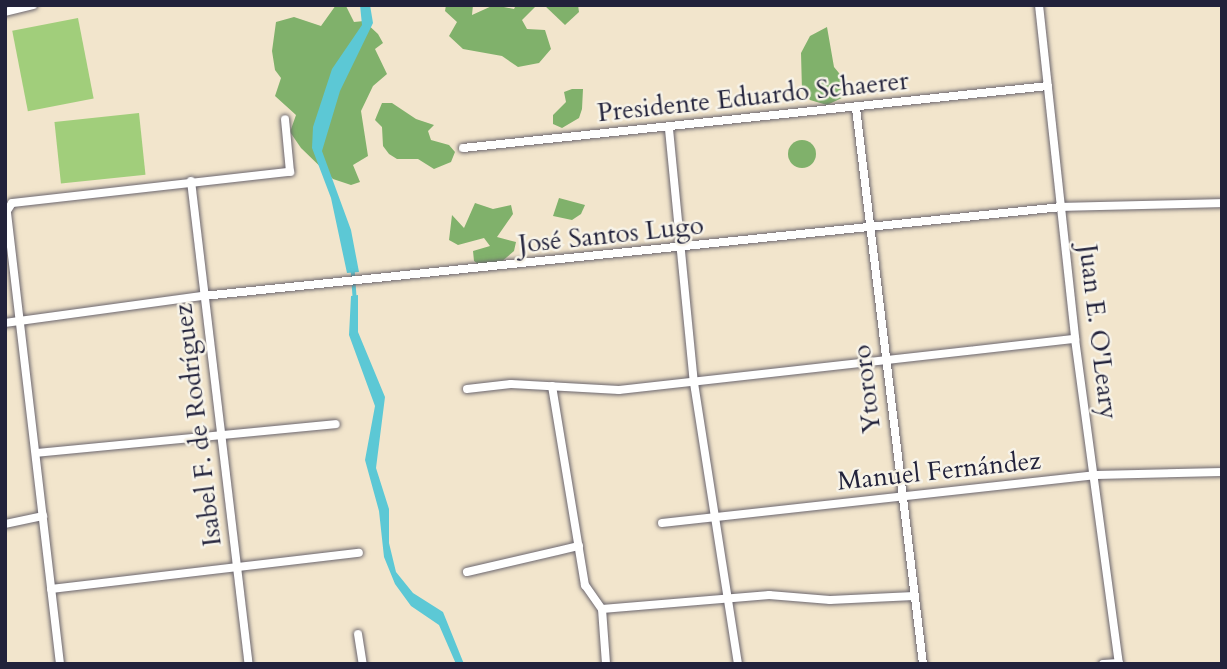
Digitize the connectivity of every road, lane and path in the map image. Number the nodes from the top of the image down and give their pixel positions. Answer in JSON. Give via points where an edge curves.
{"nodes":[{"id":1,"x":33,"y":5,"type":"edge"},
{"id":2,"x":1039,"y":5,"type":"edge"},
{"id":3,"x":5,"y":12,"type":"edge"},
{"id":4,"x":1048,"y":86,"type":"junction"},
{"id":5,"x":856,"y":108,"type":"junction"},
{"id":6,"x":285,"y":119,"type":"dead end"},
{"id":7,"x":669,"y":129,"type":"junction"},
{"id":8,"x":463,"y":148,"type":"dead end"},
{"id":9,"x":191,"y":181,"type":"junction"},
{"id":10,"x":1222,"y":203,"type":"edge"},
{"id":11,"x":1062,"y":207,"type":"junction"},
{"id":12,"x":869,"y":228,"type":"junction"},
{"id":13,"x":679,"y":249,"type":"junction"},
{"id":14,"x":203,"y":296,"type":"junction"},
{"id":15,"x":20,"y":320,"type":"junction"},
{"id":16,"x":5,"y":323,"type":"edge"},
{"id":17,"x":1075,"y":339,"type":"junction"},
{"id":18,"x":885,"y":360,"type":"junction"},
{"id":19,"x":694,"y":383,"type":"junction"},
{"id":20,"x":552,"y":386,"type":"junction"},
{"id":21,"x":467,"y":389,"type":"dead end"},
{"id":22,"x":335,"y":424,"type":"dead end"},
{"id":23,"x":220,"y":435,"type":"junction"},
{"id":24,"x":36,"y":453,"type":"junction"},
{"id":25,"x":1222,"y":472,"type":"edge"},
{"id":26,"x":1096,"y":475,"type":"junction"},
{"id":27,"x":900,"y":497,"type":"junction"},
{"id":28,"x":43,"y":516,"type":"junction"},
{"id":29,"x":714,"y":517,"type":"junction"},
{"id":30,"x":662,"y":523,"type":"dead end"},
{"id":31,"x":5,"y":524,"type":"edge"},
{"id":32,"x":579,"y":546,"type":"junction"},
{"id":33,"x":359,"y":553,"type":"dead end"},
{"id":34,"x":237,"y":569,"type":"junction"},
{"id":35,"x":467,"y":572,"type":"dead end"},
{"id":36,"x":51,"y":589,"type":"junction"},
{"id":37,"x":914,"y":596,"type":"junction"},
{"id":38,"x":731,"y":600,"type":"junction"},
{"id":39,"x":602,"y":609,"type":"junction"},
{"id":40,"x":358,"y":634,"type":"dead end"},
{"id":41,"x":1119,"y":663,"type":"edge"},
{"id":42,"x":60,"y":664,"type":"edge"},
{"id":43,"x":249,"y":664,"type":"edge"},
{"id":44,"x":363,"y":664,"type":"edge"},
{"id":45,"x":606,"y":664,"type":"edge"},
{"id":46,"x":738,"y":664,"type":"edge"},
{"id":47,"x":923,"y":664,"type":"edge"},
{"id":48,"x":1103,"y":664,"type":"edge"}],
"edges":[{"from":1,"to":3,"type":"street"},
{"from":2,"to":4,"type":"street","name":"Juan E. O'Leary"},
{"from":4,"to":5,"type":"street","name":"Presidente Eduardo Schaerer"},
{"from":4,"to":11,"type":"street","name":"Juan E. O'Leary"},
{"from":5,"to":7,"type":"street","name":"Presidente Eduardo Schaerer"},
{"from":5,"to":12,"type":"street","name":"Ytororo"},
{"from":6,"to":9,"type":"street","via":[[290,172]]},
{"from":7,"to":8,"type":"street","name":"Presidente Eduardo Schaerer"},
{"from":7,"to":13,"type":"street"},
{"from":9,"to":14,"type":"street","name":"Isabel F. de Rodríguez"},
{"from":9,"to":15,"type":"street","via":[[12,203],[8,211]]},
{"from":10,"to":11,"type":"street","name":"José Santos Lugo"},
{"from":11,"to":12,"type":"street","name":"José Santos Lugo"},
{"from":11,"to":17,"type":"street","name":"Juan E. O'Leary"},
{"from":12,"to":13,"type":"street","name":"José Santos Lugo"},
{"from":12,"to":18,"type":"street","name":"Ytororo"},
{"from":13,"to":14,"type":"street","name":"José Santos Lugo"},
{"from":13,"to":19,"type":"street"},
{"from":14,"to":15,"type":"street","name":"José Santos Lugo"},
{"from":14,"to":23,"type":"street","name":"Isabel F. de Rodríguez"},
{"from":15,"to":16,"type":"street","name":"José Santos Lugo"},
{"from":15,"to":24,"type":"street"},
{"from":17,"to":18,"type":"street"},
{"from":17,"to":26,"type":"street","name":"Juan E. O'Leary"},
{"from":18,"to":19,"type":"street"},
{"from":18,"to":27,"type":"street","name":"Ytororo"},
{"from":19,"to":20,"type":"street","via":[[591,391]]},
{"from":19,"to":29,"type":"street"},
{"from":20,"to":21,"type":"street"},
{"from":20,"to":32,"type":"street"},
{"from":22,"to":23,"type":"street"},
{"from":23,"to":24,"type":"street"},
{"from":23,"to":34,"type":"street","name":"Isabel F. de Rodríguez"},
{"from":24,"to":28,"type":"street"},
{"from":25,"to":26,"type":"street","name":"Manuel Fernández"},
{"from":26,"to":27,"type":"street","name":"Manuel Fernández"},
{"from":26,"to":41,"type":"street","name":"Juan E. O'Leary"},
{"from":27,"to":29,"type":"street","name":"Manuel Fernández"},
{"from":27,"to":37,"type":"street","name":"Ytororo"},
{"from":28,"to":31,"type":"street"},
{"from":28,"to":36,"type":"street"},
{"from":29,"to":30,"type":"street","name":"Manuel Fernández"},
{"from":29,"to":38,"type":"street"},
{"from":32,"to":35,"type":"street"},
{"from":32,"to":39,"type":"street","via":[[584,586]]},
{"from":33,"to":34,"type":"street"},
{"from":34,"to":36,"type":"street"},
{"from":34,"to":43,"type":"street","name":"Isabel F. de Rodríguez"},
{"from":36,"to":42,"type":"street"},
{"from":37,"to":38,"type":"street","via":[[830,600],[769,595]]},
{"from":37,"to":47,"type":"street","name":"Ytororo"},
{"from":38,"to":39,"type":"street"},
{"from":38,"to":46,"type":"street","via":[[728,614]]},
{"from":39,"to":45,"type":"street"},
{"from":40,"to":44,"type":"street"},
{"from":41,"to":48,"type":"street"}]}
